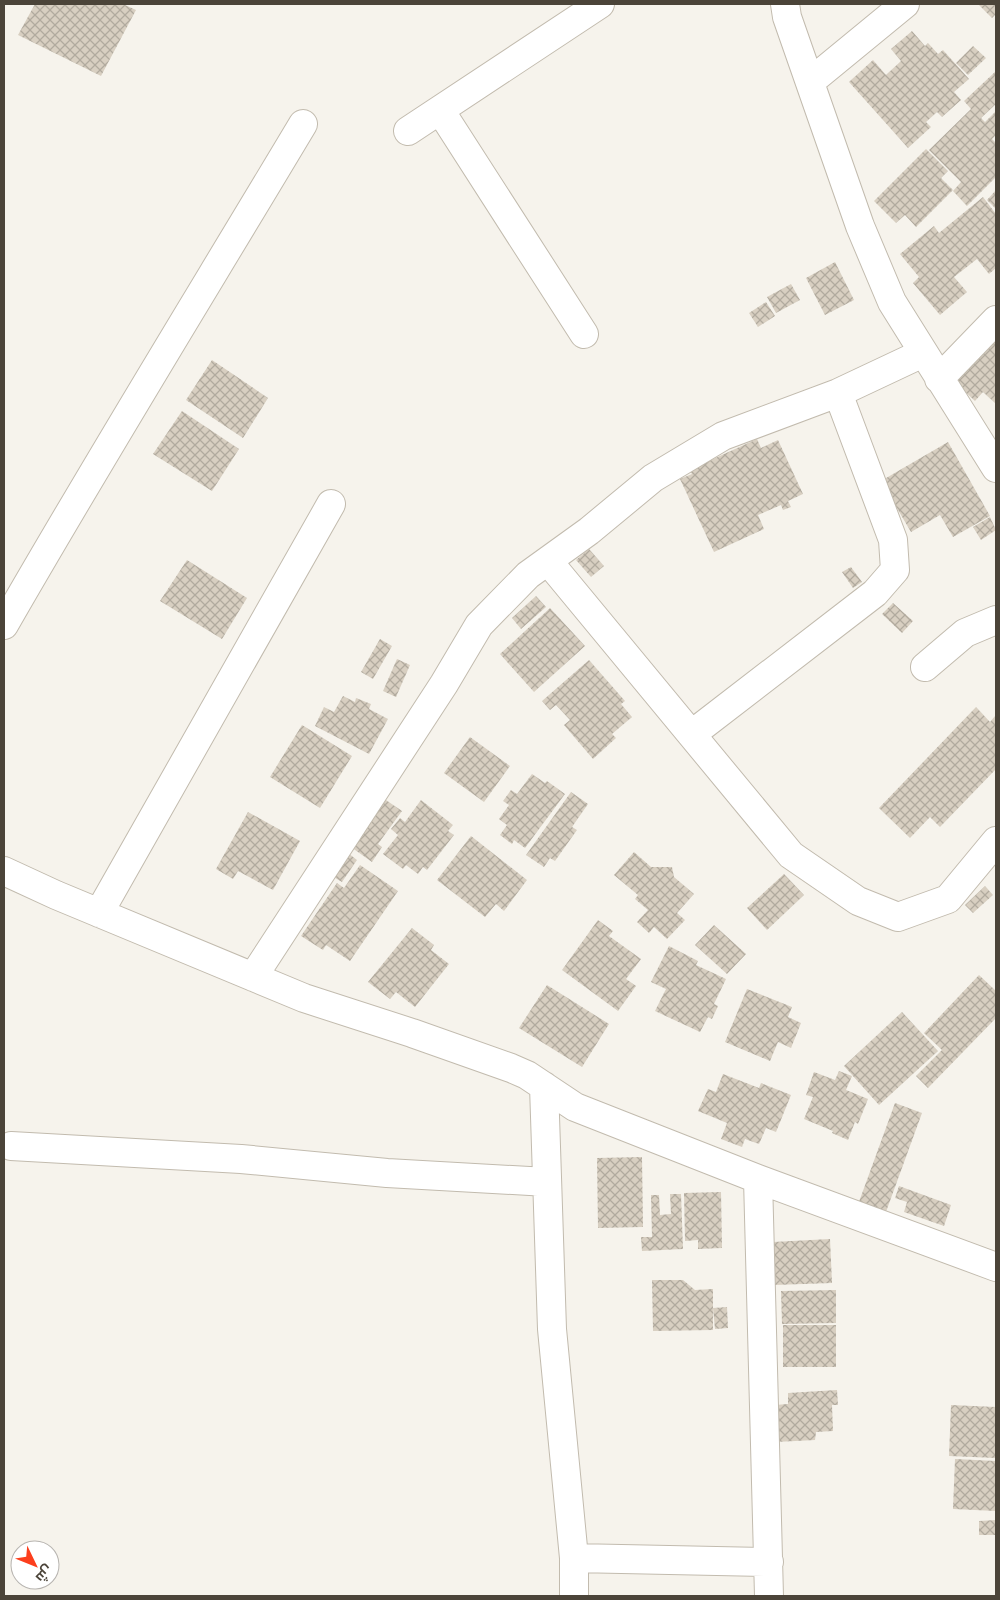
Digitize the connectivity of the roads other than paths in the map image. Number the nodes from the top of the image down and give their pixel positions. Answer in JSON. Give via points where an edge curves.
{"nodes":[{"id":1,"x":600,"y":4,"type":"edge"},
{"id":2,"x":785,"y":4,"type":"edge"},
{"id":3,"x":905,"y":4,"type":"edge"},
{"id":4,"x":810,"y":82,"type":"junction"},
{"id":5,"x":440,"y":110,"type":"junction"},
{"id":6,"x":303,"y":124,"type":"dead end"},
{"id":7,"x":408,"y":131,"type":"dead end"},
{"id":8,"x":996,"y":320,"type":"edge"},
{"id":9,"x":584,"y":334,"type":"dead end"},
{"id":10,"x":923,"y":353,"type":"junction"},
{"id":11,"x":939,"y":379,"type":"junction"},
{"id":12,"x":838,"y":392,"type":"junction"},
{"id":13,"x":996,"y":467,"type":"edge"},
{"id":14,"x":331,"y":504,"type":"dead end"},
{"id":15,"x":548,"y":561,"type":"junction"},
{"id":16,"x":996,"y":620,"type":"edge"},
{"id":17,"x":4,"y":624,"type":"edge"},
{"id":18,"x":925,"y":667,"type":"dead end"},
{"id":19,"x":692,"y":734,"type":"junction"},
{"id":20,"x":996,"y":841,"type":"edge"},
{"id":21,"x":4,"y":871,"type":"edge"},
{"id":22,"x":99,"y":913,"type":"junction"},
{"id":23,"x":253,"y":977,"type":"junction"},
{"id":24,"x":544,"y":1086,"type":"junction"},
{"id":25,"x":11,"y":1146,"type":"dead end"},
{"id":26,"x":758,"y":1179,"type":"junction"},
{"id":27,"x":547,"y":1182,"type":"junction"},
{"id":28,"x":996,"y":1267,"type":"edge"},
{"id":29,"x":574,"y":1558,"type":"junction"},
{"id":30,"x":769,"y":1562,"type":"junction"},
{"id":31,"x":574,"y":1596,"type":"edge"},
{"id":32,"x":769,"y":1596,"type":"edge"}],
"edges":[{"from":1,"to":5,"type":"street"},
{"from":2,"to":4,"type":"street"},
{"from":3,"to":4,"type":"street"},
{"from":4,"to":10,"type":"street","via":[[860,226],[892,302]]},
{"from":5,"to":7,"type":"street"},
{"from":5,"to":9,"type":"street"},
{"from":6,"to":17,"type":"street"},
{"from":8,"to":11,"type":"street"},
{"from":10,"to":11,"type":"street"},
{"from":10,"to":12,"type":"street"},
{"from":11,"to":13,"type":"street"},
{"from":12,"to":15,"type":"street","via":[[723,436],[653,478]]},
{"from":12,"to":19,"type":"street","via":[[893,540],[895,570],[875,593]]},
{"from":14,"to":22,"type":"street"},
{"from":15,"to":19,"type":"street"},
{"from":15,"to":23,"type":"street","via":[[528,576],[479,625]]},
{"from":16,"to":18,"type":"street","via":[[966,633]]},
{"from":19,"to":20,"type":"street","via":[[791,855],[858,901],[898,917],[948,899]]},
{"from":21,"to":22,"type":"street"},
{"from":22,"to":23,"type":"street"},
{"from":23,"to":24,"type":"street","via":[[304,998],[512,1068]]},
{"from":24,"to":26,"type":"street","via":[[576,1107]]},
{"from":24,"to":27,"type":"street"},
{"from":25,"to":27,"type":"street"},
{"from":26,"to":28,"type":"street"},
{"from":26,"to":30,"type":"street"},
{"from":27,"to":29,"type":"street","via":[[552,1328]]},
{"from":29,"to":30,"type":"street"},
{"from":29,"to":31,"type":"street"},
{"from":30,"to":32,"type":"street"}]}
